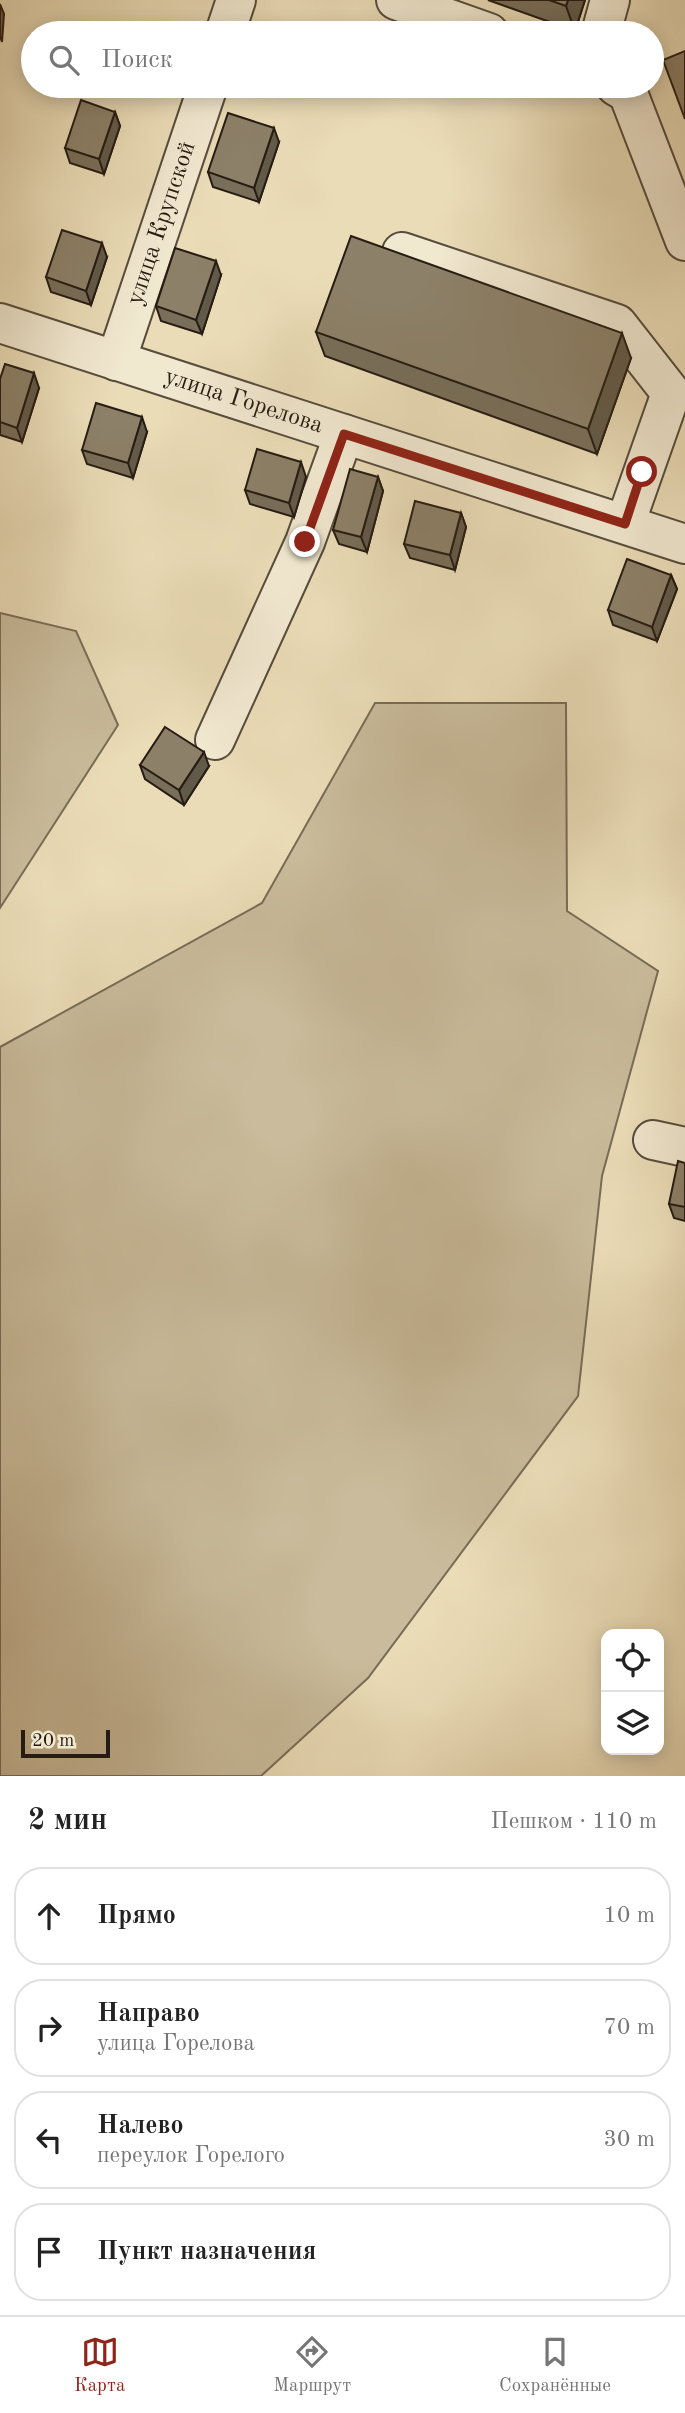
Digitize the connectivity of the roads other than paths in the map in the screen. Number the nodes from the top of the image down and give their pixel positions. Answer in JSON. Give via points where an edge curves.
{"nodes":[{"id":1,"x":236,"y":0,"type":"edge"},
{"id":2,"x":396,"y":0,"type":"edge"},
{"id":3,"x":610,"y":0,"type":"edge"},
{"id":4,"x":229,"y":21,"type":"edge"},
{"id":5,"x":455,"y":21,"type":"edge"},
{"id":6,"x":604,"y":21,"type":"edge"},
{"id":7,"x":204,"y":98,"type":"edge"},
{"id":8,"x":630,"y":98,"type":"edge"},
{"id":9,"x":685,"y":241,"type":"edge"},
{"id":10,"x":401,"y":252,"type":"edge"},
{"id":11,"x":0,"y":323,"type":"edge"},
{"id":12,"x":116,"y":361,"type":"junction"},
{"id":13,"x":344,"y":434,"type":"junction"},
{"id":14,"x":625,"y":524,"type":"junction"},
{"id":15,"x":685,"y":544,"type":"edge"},
{"id":16,"x":215,"y":740,"type":"dead end"}],
"edges":[{"from":1,"to":4,"type":"street"},
{"from":2,"to":5,"type":"street"},
{"from":3,"to":6,"type":"street"},
{"from":7,"to":12,"type":"street","name":"улица Крупской"},
{"from":8,"to":9,"type":"street"},
{"from":10,"to":14,"type":"street","via":[[617,324],[671,393]]},
{"from":11,"to":12,"type":"street","name":"улица Горелова"},
{"from":12,"to":13,"type":"street","name":"улица Горелова"},
{"from":13,"to":14,"type":"street","name":"улица Горелова"},
{"from":13,"to":16,"type":"street","via":[[305,542]]},
{"from":14,"to":15,"type":"street","name":"улица Горелова"}]}
